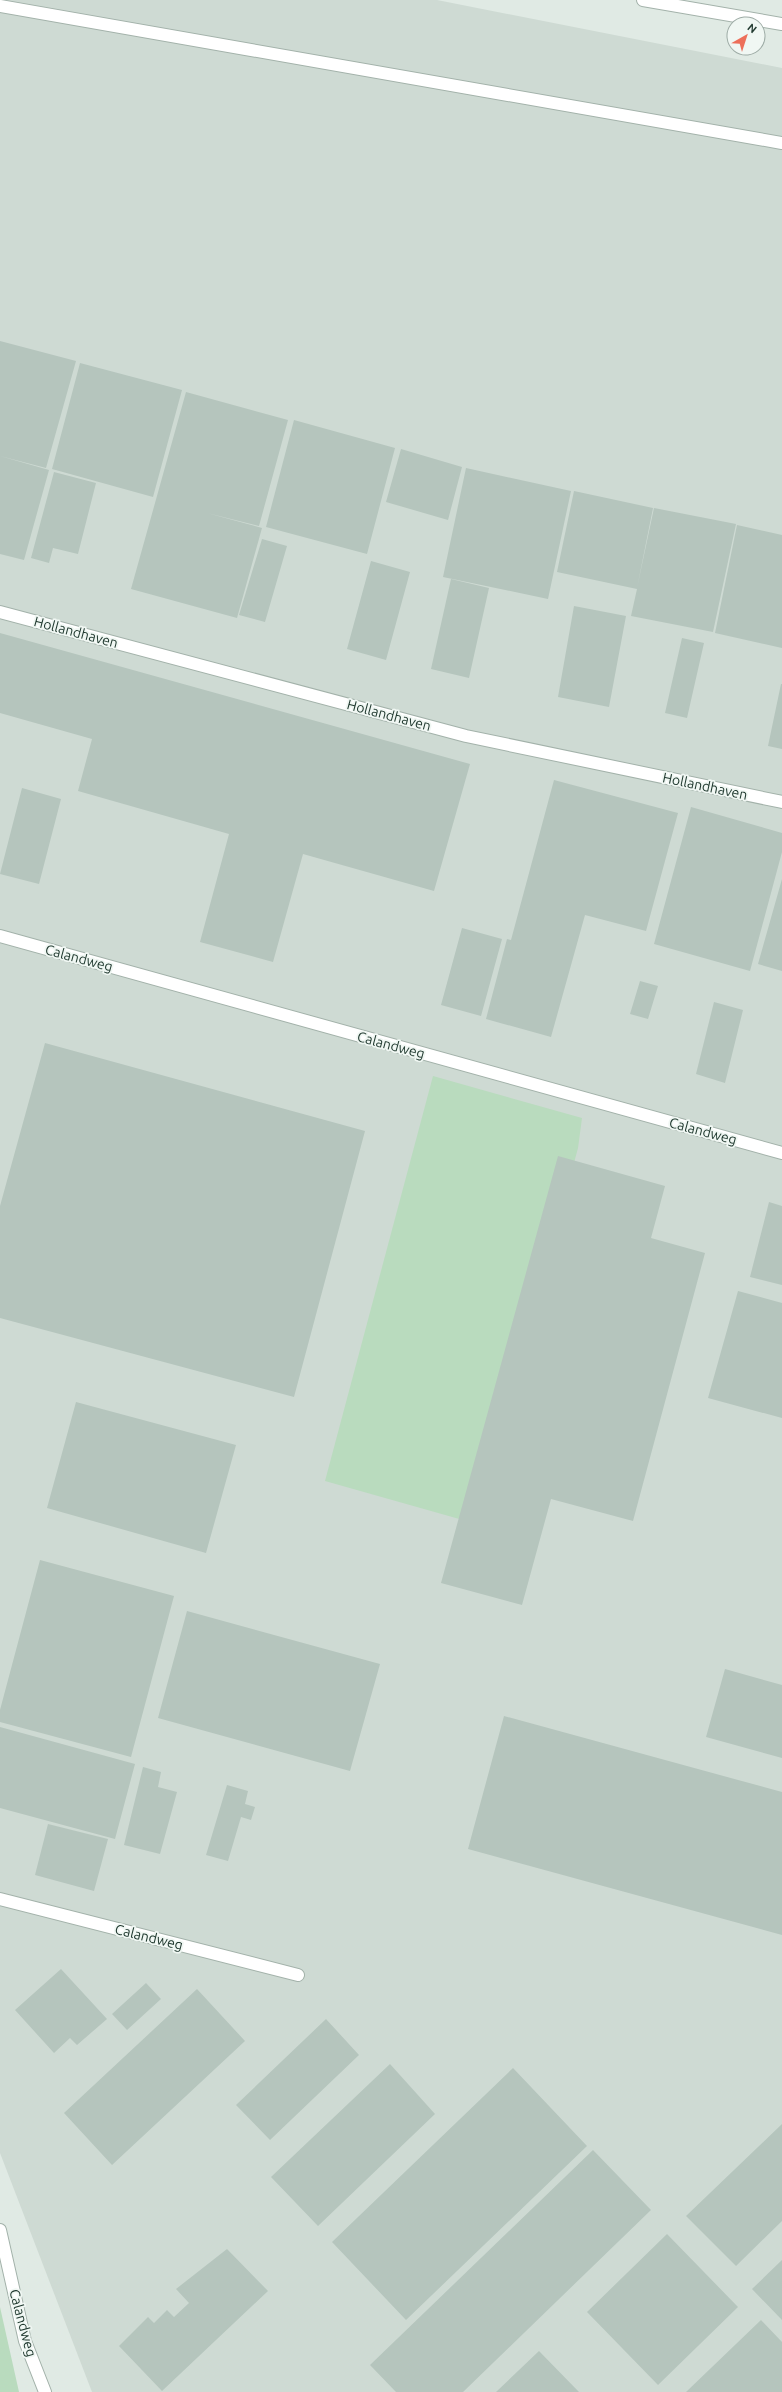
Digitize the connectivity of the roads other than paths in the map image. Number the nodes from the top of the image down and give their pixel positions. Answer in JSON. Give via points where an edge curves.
{"nodes":[{"id":1,"x":643,"y":0,"type":"edge"},
{"id":2,"x":0,"y":6,"type":"edge"},
{"id":3,"x":782,"y":24,"type":"edge"},
{"id":4,"x":782,"y":143,"type":"edge"},
{"id":5,"x":0,"y":612,"type":"edge"},
{"id":6,"x":782,"y":802,"type":"edge"},
{"id":7,"x":0,"y":936,"type":"edge"},
{"id":8,"x":782,"y":1153,"type":"edge"},
{"id":9,"x":0,"y":1899,"type":"edge"},
{"id":10,"x":298,"y":1976,"type":"dead end"},
{"id":11,"x":0,"y":2230,"type":"edge"},
{"id":12,"x":45,"y":2392,"type":"edge"}],
"edges":[{"from":1,"to":3,"type":"street"},
{"from":2,"to":4,"type":"street"},
{"from":5,"to":6,"type":"street","name":"Hollandhaven","via":[[466,736]]},
{"from":7,"to":8,"type":"street","name":"Calandweg"},
{"from":9,"to":10,"type":"street","name":"Calandweg"},
{"from":11,"to":12,"type":"street","name":"Calandweg","via":[[25,2341]]}]}
